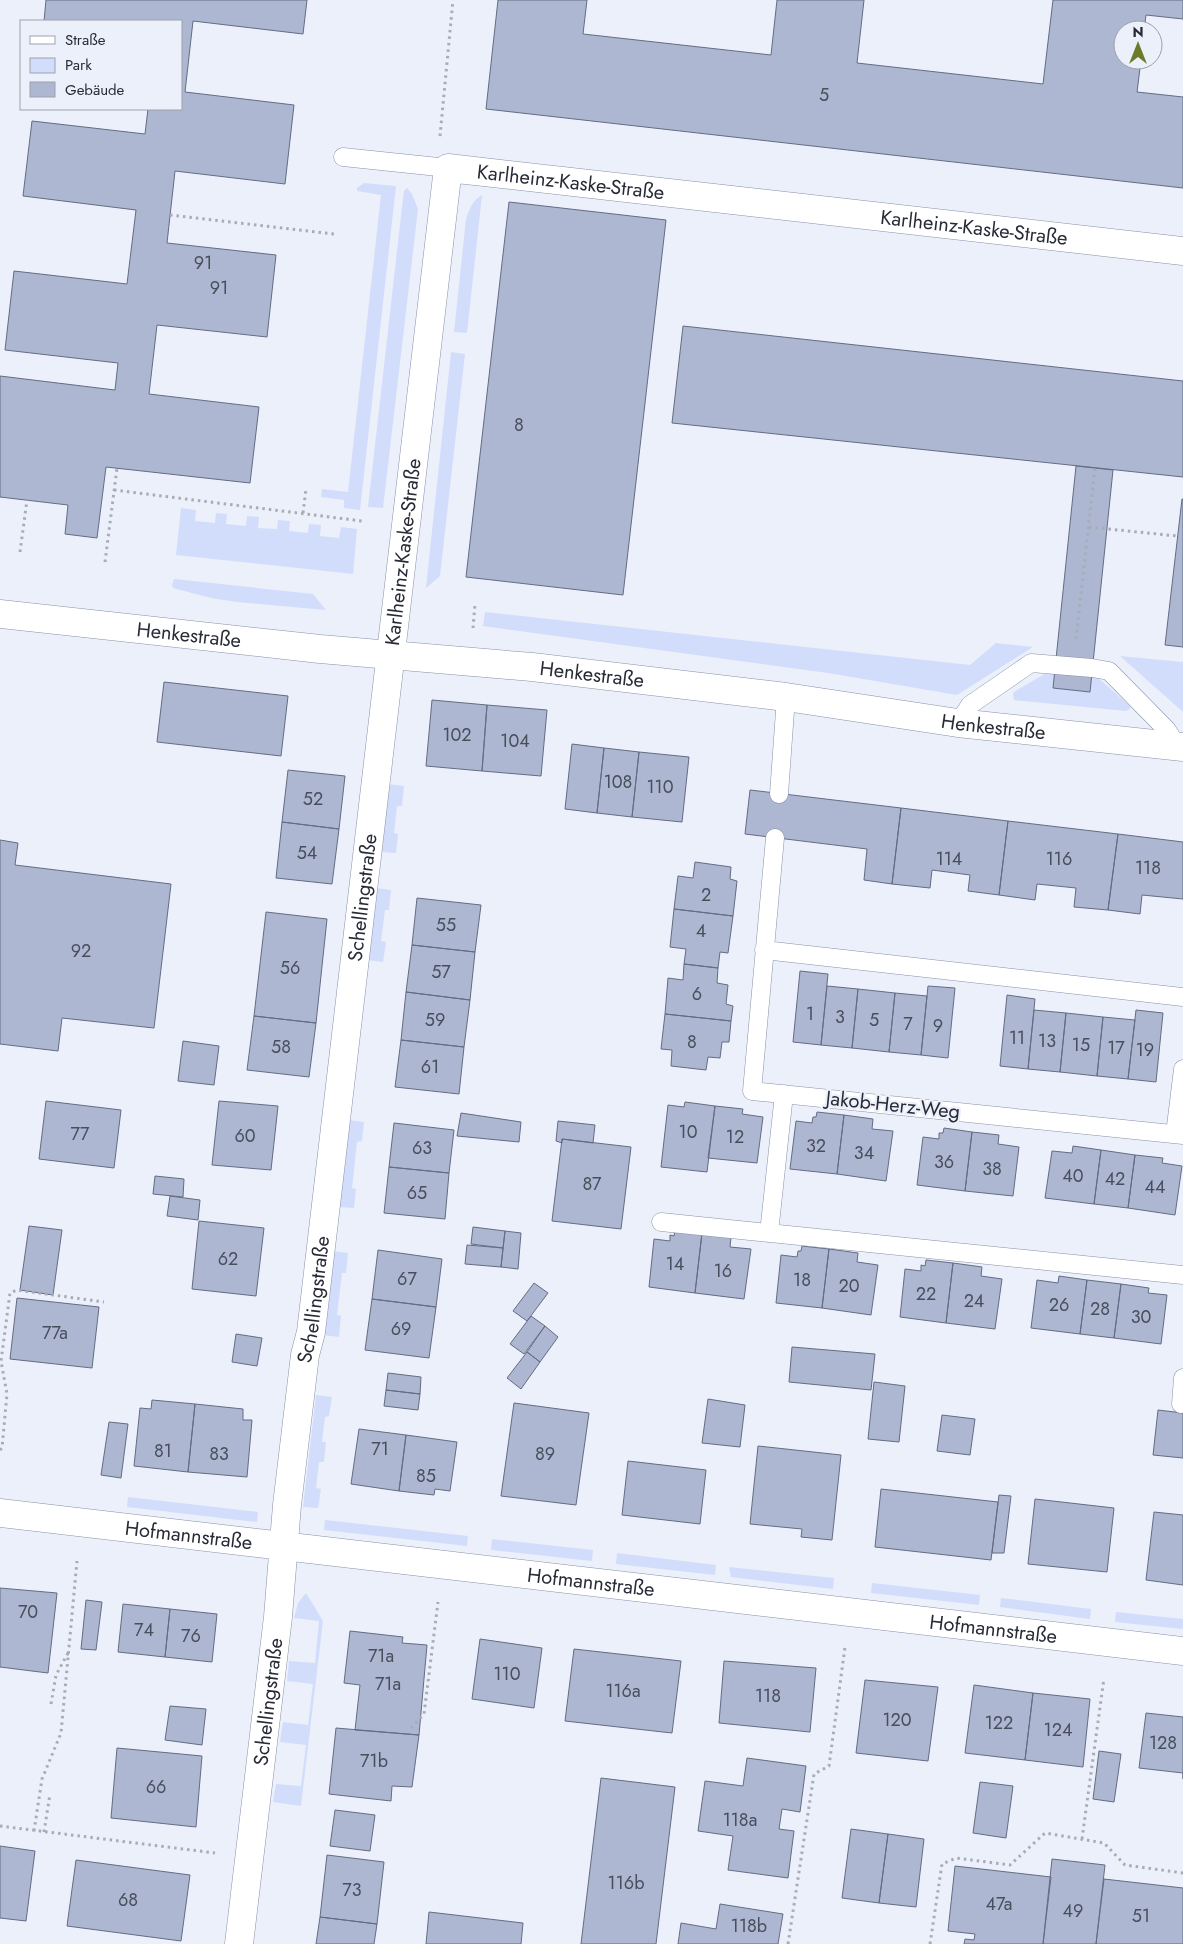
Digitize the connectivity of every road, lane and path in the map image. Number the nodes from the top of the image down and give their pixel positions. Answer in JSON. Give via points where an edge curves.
{"nodes":[{"id":1,"x":453,"y":0,"type":"edge"},
{"id":2,"x":343,"y":156,"type":"dead end"},
{"id":3,"x":448,"y":168,"type":"junction"},
{"id":4,"x":170,"y":215,"type":"dead end"},
{"id":5,"x":334,"y":234,"type":"dead end"},
{"id":6,"x":1183,"y":251,"type":"edge"},
{"id":7,"x":117,"y":468,"type":"dead end"},
{"id":8,"x":1095,"y":468,"type":"dead end"},
{"id":9,"x":114,"y":490,"type":"junction"},
{"id":10,"x":306,"y":490,"type":"dead end"},
{"id":11,"x":27,"y":500,"type":"dead end"},
{"id":12,"x":303,"y":513,"type":"junction"},
{"id":13,"x":362,"y":520,"type":"dead end"},
{"id":14,"x":1088,"y":527,"type":"junction"},
{"id":15,"x":1177,"y":536,"type":"dead end"},
{"id":16,"x":20,"y":552,"type":"dead end"},
{"id":17,"x":105,"y":562,"type":"dead end"},
{"id":18,"x":0,"y":614,"type":"edge"},
{"id":19,"x":391,"y":656,"type":"junction"},
{"id":20,"x":1073,"y":667,"type":"junction"},
{"id":21,"x":786,"y":697,"type":"junction"},
{"id":22,"x":958,"y":723,"type":"junction"},
{"id":23,"x":1180,"y":747,"type":"edge"},
{"id":24,"x":779,"y":794,"type":"dead end"},
{"id":25,"x":775,"y":838,"type":"dead end"},
{"id":26,"x":764,"y":950,"type":"junction"},
{"id":27,"x":1183,"y":997,"type":"edge"},
{"id":28,"x":1183,"y":1069,"type":"edge"},
{"id":29,"x":784,"y":1094,"type":"junction"},
{"id":30,"x":1179,"y":1135,"type":"edge"},
{"id":31,"x":660,"y":1222,"type":"dead end"},
{"id":32,"x":769,"y":1233,"type":"junction"},
{"id":33,"x":1183,"y":1275,"type":"edge"},
{"id":34,"x":104,"y":1302,"type":"dead end"},
{"id":35,"x":1183,"y":1378,"type":"edge"},
{"id":36,"x":1181,"y":1404,"type":"dead end"},
{"id":37,"x":0,"y":1450,"type":"edge"},
{"id":38,"x":0,"y":1513,"type":"edge"},
{"id":39,"x":284,"y":1546,"type":"junction"},
{"id":40,"x":77,"y":1561,"type":"dead end"},
{"id":41,"x":438,"y":1602,"type":"dead end"},
{"id":42,"x":845,"y":1647,"type":"dead end"},
{"id":43,"x":69,"y":1650,"type":"junction"},
{"id":44,"x":1183,"y":1651,"type":"edge"},
{"id":45,"x":1104,"y":1678,"type":"dead end"},
{"id":46,"x":51,"y":1704,"type":"dead end"},
{"id":47,"x":411,"y":1728,"type":"dead end"},
{"id":48,"x":50,"y":1794,"type":"dead end"},
{"id":49,"x":0,"y":1826,"type":"edge"},
{"id":50,"x":34,"y":1830,"type":"junction"},
{"id":51,"x":44,"y":1832,"type":"junction"},
{"id":52,"x":1082,"y":1839,"type":"junction"},
{"id":53,"x":249,"y":1857,"type":"junction"},
{"id":54,"x":1183,"y":1873,"type":"edge"},
{"id":55,"x":239,"y":1944,"type":"edge"},
{"id":56,"x":788,"y":1944,"type":"edge"},
{"id":57,"x":930,"y":1944,"type":"edge"}],
"edges":[{"from":1,"to":3,"type":"path","via":[[439,141]]},
{"from":2,"to":3,"type":"lane"},
{"from":3,"to":6,"type":"street","name":"Karlheinz-Kaske-Straße"},
{"from":3,"to":19,"type":"street","name":"Karlheinz-Kaske-Straße"},
{"from":4,"to":5,"type":"path"},
{"from":7,"to":9,"type":"path"},
{"from":8,"to":14,"type":"path"},
{"from":9,"to":12,"type":"path"},
{"from":9,"to":17,"type":"path"},
{"from":10,"to":12,"type":"path"},
{"from":11,"to":16,"type":"path"},
{"from":12,"to":13,"type":"path"},
{"from":14,"to":15,"type":"path"},
{"from":14,"to":20,"type":"path"},
{"from":18,"to":19,"type":"street","name":"Henkestraße"},
{"from":19,"to":21,"type":"street","name":"Henkestraße","via":[[532,667]]},
{"from":19,"to":39,"type":"street","name":"Schellingstraße"},
{"from":20,"to":22,"type":"lane","via":[[1031,663],[970,705]]},
{"from":20,"to":23,"type":"lane","via":[[1109,671],[1168,730]]},
{"from":21,"to":22,"type":"street","name":"Henkestraße"},
{"from":21,"to":24,"type":"lane"},
{"from":22,"to":23,"type":"street","name":"Henkestraße"},
{"from":25,"to":26,"type":"lane","name":"Jakob-Herz-Weg"},
{"from":26,"to":27,"type":"lane"},
{"from":26,"to":29,"type":"lane","name":"Jakob-Herz-Weg","via":[[752,1091]]},
{"from":28,"to":30,"type":"lane","name":"Jakob-Herz-Weg"},
{"from":29,"to":30,"type":"lane","name":"Jakob-Herz-Weg"},
{"from":29,"to":32,"type":"lane"},
{"from":31,"to":32,"type":"lane"},
{"from":32,"to":33,"type":"lane"},
{"from":34,"to":37,"type":"path","via":[[17,1290],[10,1294],[2,1361],[7,1394]]},
{"from":35,"to":36,"type":"lane"},
{"from":38,"to":39,"type":"street","name":"Hofmannstraße"},
{"from":39,"to":44,"type":"street","name":"Hofmannstraße"},
{"from":39,"to":53,"type":"street","name":"Schellingstraße"},
{"from":40,"to":43,"type":"path"},
{"from":41,"to":47,"type":"path","via":[[424,1714]]},
{"from":42,"to":56,"type":"path","via":[[829,1766],[814,1774]]},
{"from":43,"to":46,"type":"path","via":[[56,1675]]},
{"from":43,"to":50,"type":"path","via":[[61,1733],[42,1779]]},
{"from":45,"to":52,"type":"path"},
{"from":48,"to":51,"type":"path"},
{"from":49,"to":50,"type":"path"},
{"from":50,"to":51,"type":"path"},
{"from":51,"to":53,"type":"path"},
{"from":52,"to":54,"type":"path","via":[[1104,1843],[1125,1865]]},
{"from":52,"to":57,"type":"path","via":[[1045,1833],[1010,1865],[956,1858],[942,1864]]},
{"from":53,"to":55,"type":"street","name":"Schellingstraße"}]}
